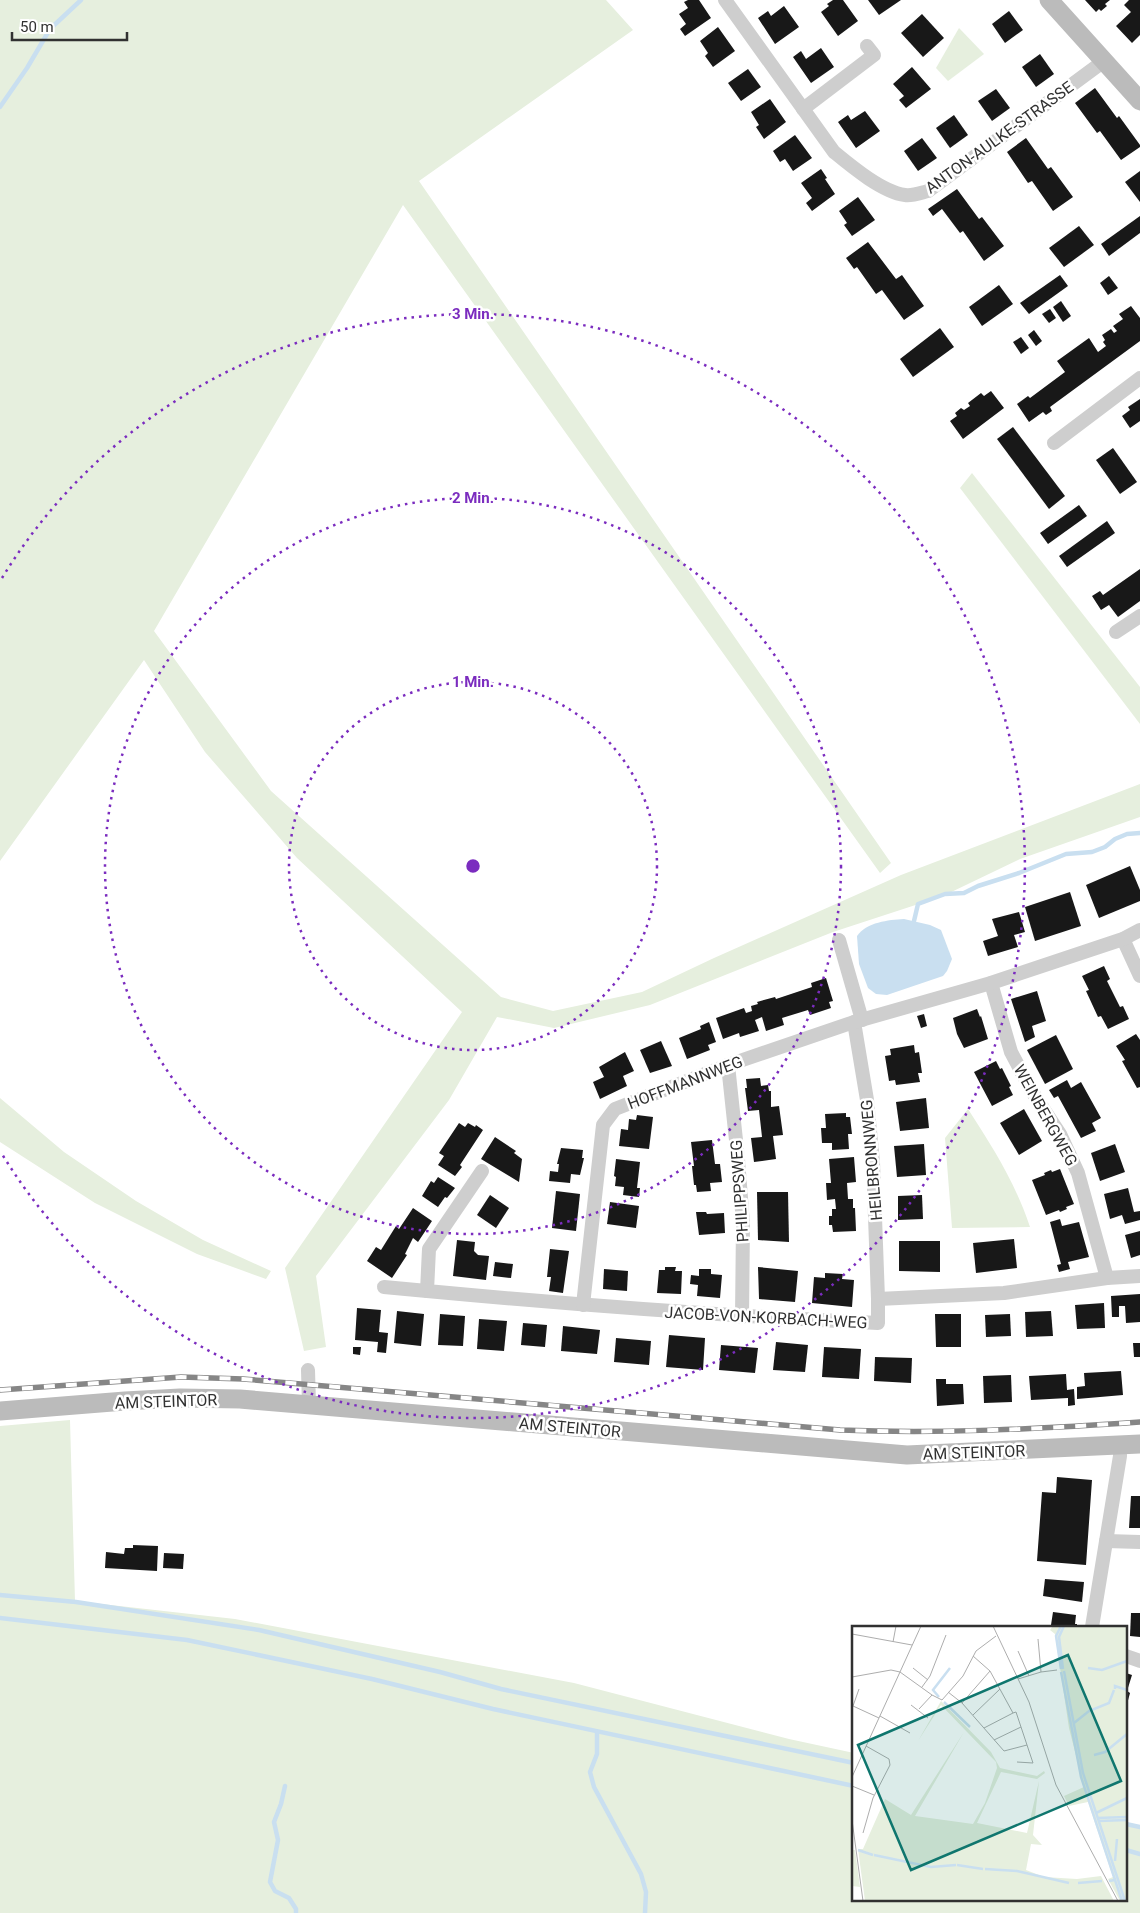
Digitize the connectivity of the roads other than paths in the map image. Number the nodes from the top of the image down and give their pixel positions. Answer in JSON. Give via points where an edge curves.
{"nodes":[{"id":1,"x":725,"y":0,"type":"edge"},
{"id":2,"x":1049,"y":0,"type":"edge"},
{"id":3,"x":867,"y":46,"type":"dead end"},
{"id":4,"x":1104,"y":61,"type":"junction"},
{"id":5,"x":1140,"y":101,"type":"edge"},
{"id":6,"x":803,"y":109,"type":"junction"},
{"id":7,"x":1140,"y":378,"type":"edge"},
{"id":8,"x":1054,"y":443,"type":"dead end"},
{"id":9,"x":1140,"y":616,"type":"edge"},
{"id":10,"x":1116,"y":632,"type":"dead end"},
{"id":11,"x":1140,"y":930,"type":"edge"},
{"id":12,"x":1123,"y":939,"type":"junction"},
{"id":13,"x":839,"y":940,"type":"dead end"},
{"id":14,"x":1140,"y":976,"type":"edge"},
{"id":15,"x":991,"y":983,"type":"junction"},
{"id":16,"x":858,"y":1021,"type":"junction"},
{"id":17,"x":728,"y":1066,"type":"junction"},
{"id":18,"x":482,"y":1171,"type":"dead end"},
{"id":19,"x":1140,"y":1276,"type":"edge"},
{"id":20,"x":1107,"y":1278,"type":"junction"},
{"id":21,"x":384,"y":1287,"type":"dead end"},
{"id":22,"x":427,"y":1291,"type":"junction"},
{"id":23,"x":878,"y":1298,"type":"junction"},
{"id":24,"x":582,"y":1306,"type":"junction"},
{"id":25,"x":742,"y":1317,"type":"junction"},
{"id":26,"x":308,"y":1370,"type":"dead end"},
{"id":27,"x":309,"y":1404,"type":"junction"},
{"id":28,"x":0,"y":1411,"type":"edge"},
{"id":29,"x":1140,"y":1444,"type":"edge"},
{"id":30,"x":1120,"y":1446,"type":"junction"},
{"id":31,"x":1106,"y":1540,"type":"junction"},
{"id":32,"x":1140,"y":1542,"type":"edge"},
{"id":33,"x":1092,"y":1626,"type":"edge"},
{"id":34,"x":1128,"y":1657,"type":"edge"},
{"id":35,"x":1140,"y":1661,"type":"edge"}],
"edges":[{"from":1,"to":6,"type":"street","name":"ANTON-AULKE-STRASSE"},
{"from":2,"to":4,"type":"street"},
{"from":3,"to":6,"type":"street","via":[[874,55]]},
{"from":4,"to":5,"type":"street"},
{"from":4,"to":6,"type":"street","name":"ANTON-AULKE-STRASSE","via":[[928,191],[916,195],[903,195],[855,170],[834,152]]},
{"from":7,"to":8,"type":"street"},
{"from":9,"to":10,"type":"street"},
{"from":11,"to":12,"type":"street","name":"HOFFMANNWEG"},
{"from":12,"to":14,"type":"street"},
{"from":12,"to":15,"type":"street","name":"HOFFMANNWEG"},
{"from":13,"to":16,"type":"street"},
{"from":15,"to":16,"type":"street","name":"HOFFMANNWEG"},
{"from":15,"to":20,"type":"street","name":"WEINBERGWEG","via":[[1012,1052],[1031,1090],[1060,1134],[1078,1173]]},
{"from":16,"to":17,"type":"street","name":"HOFFMANNWEG"},
{"from":16,"to":23,"type":"street","name":"HEILBRONNWEG","via":[[873,1162]]},
{"from":17,"to":24,"type":"street","name":"HOFFMANNWEG","via":[[615,1109],[603,1125]]},
{"from":17,"to":25,"type":"street","name":"PHILIPPSWEG","via":[[743,1224]]},
{"from":18,"to":22,"type":"street","via":[[429,1249]]},
{"from":19,"to":20,"type":"street","name":"JACOB-VON-KORBACH-WEG"},
{"from":20,"to":23,"type":"street","name":"JACOB-VON-KORBACH-WEG","via":[[1004,1292]]},
{"from":21,"to":22,"type":"street","name":"JACOB-VON-KORBACH-WEG"},
{"from":22,"to":24,"type":"street","name":"JACOB-VON-KORBACH-WEG"},
{"from":23,"to":25,"type":"street","name":"JACOB-VON-KORBACH-WEG","via":[[878,1324]]},
{"from":24,"to":25,"type":"street","name":"JACOB-VON-KORBACH-WEG"},
{"from":26,"to":27,"type":"street"},
{"from":27,"to":28,"type":"street","name":"AM STEINTOR","via":[[180,1398]]},
{"from":27,"to":30,"type":"street","name":"AM STEINTOR","via":[[907,1455]]},
{"from":29,"to":30,"type":"street","name":"AM STEINTOR"},
{"from":30,"to":31,"type":"street"},
{"from":31,"to":32,"type":"street"},
{"from":31,"to":33,"type":"street"},
{"from":34,"to":35,"type":"street"}]}
